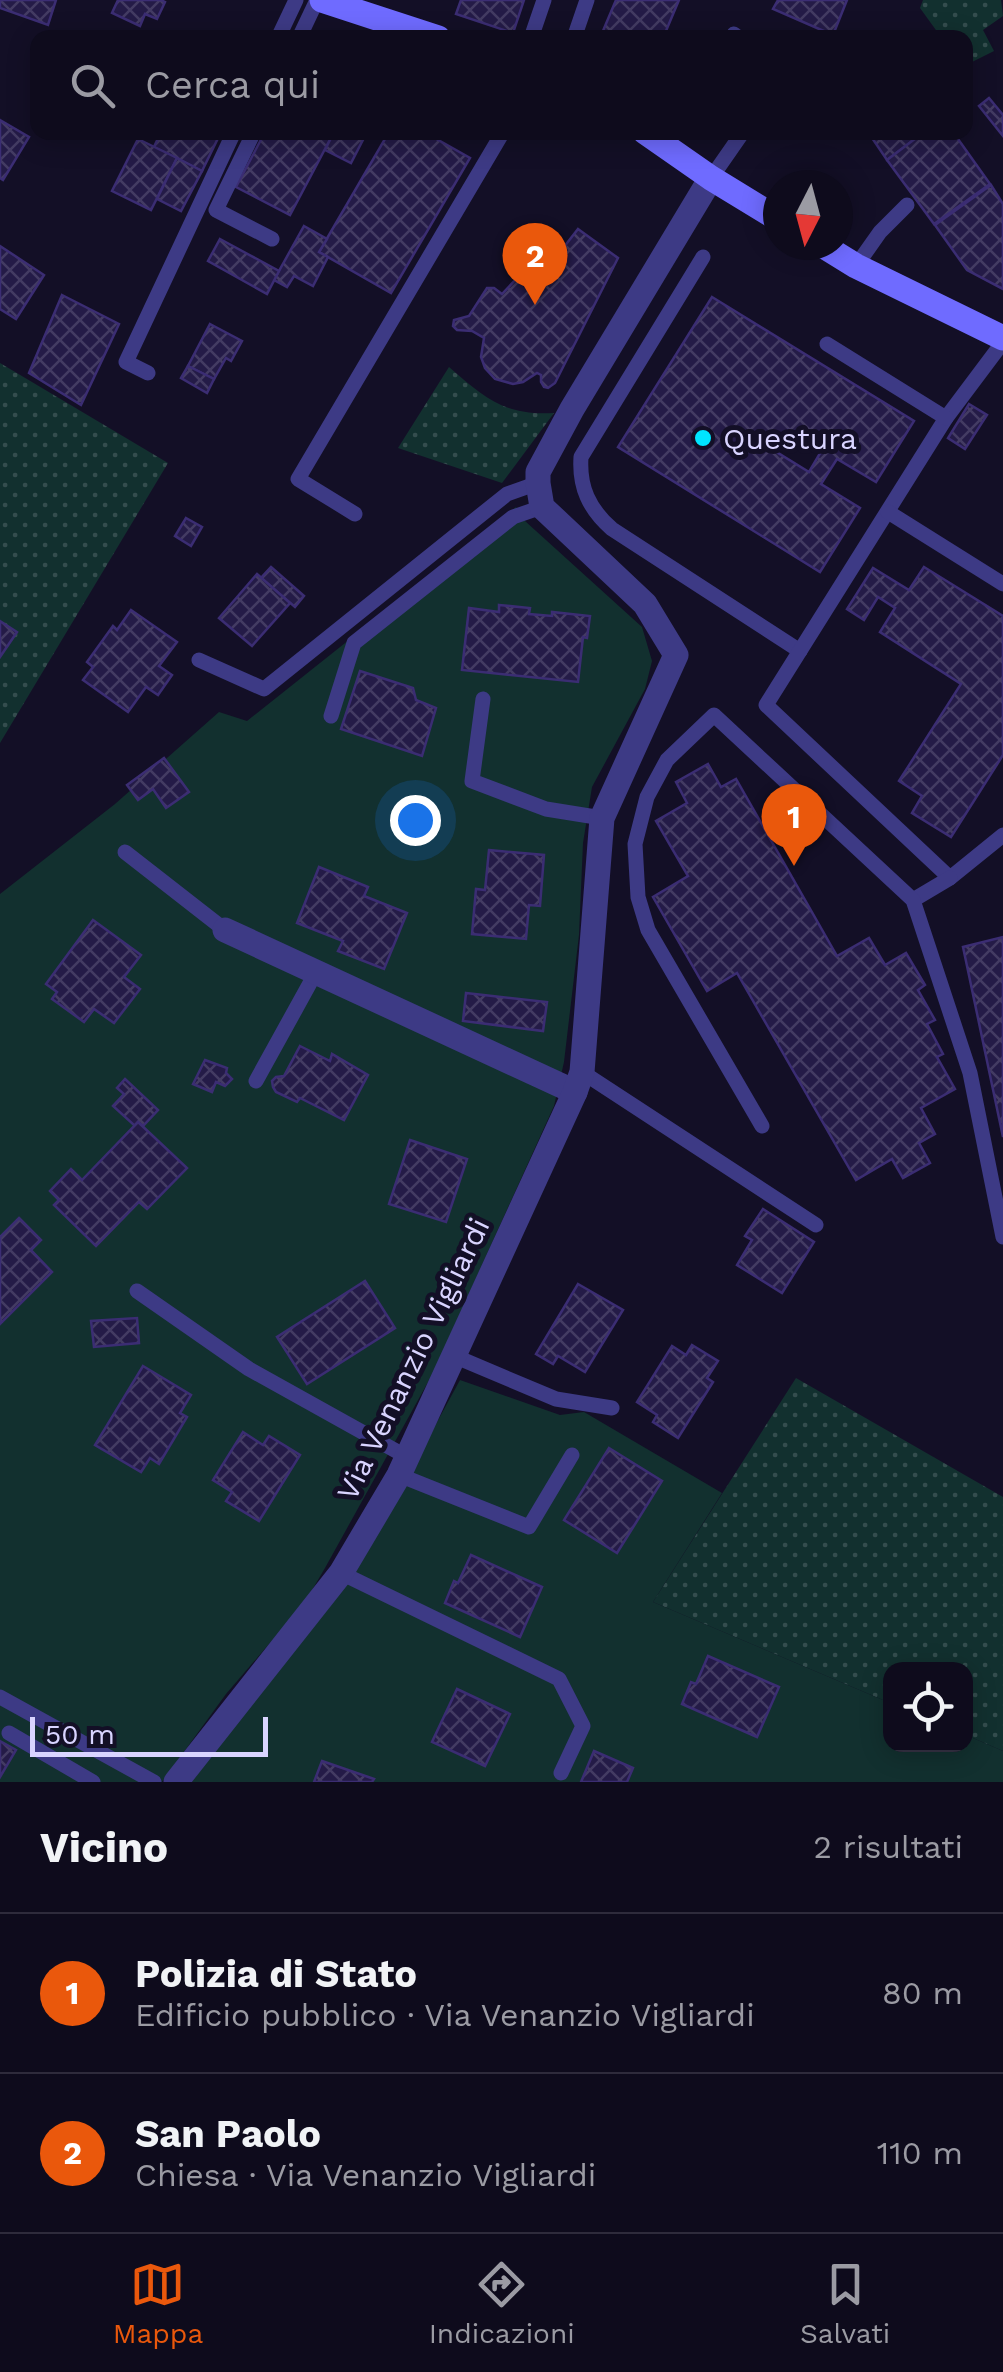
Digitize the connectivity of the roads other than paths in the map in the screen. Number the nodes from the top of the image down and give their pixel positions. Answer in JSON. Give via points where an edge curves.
{"nodes":[{"id":1,"x":296,"y":0,"type":"edge"},
{"id":2,"x":320,"y":0,"type":"edge"},
{"id":3,"x":544,"y":0,"type":"edge"},
{"id":4,"x":587,"y":0,"type":"edge"},
{"id":5,"x":282,"y":30,"type":"edge"},
{"id":6,"x":303,"y":30,"type":"edge"},
{"id":7,"x":413,"y":30,"type":"edge"},
{"id":8,"x":534,"y":30,"type":"edge"},
{"id":9,"x":577,"y":30,"type":"edge"},
{"id":10,"x":230,"y":140,"type":"edge"},
{"id":11,"x":250,"y":140,"type":"edge"},
{"id":12,"x":498,"y":140,"type":"edge"},
{"id":13,"x":656,"y":140,"type":"edge"},
{"id":14,"x":737,"y":140,"type":"edge"},
{"id":15,"x":711,"y":178,"type":"junction"},
{"id":16,"x":907,"y":205,"type":"dead end"},
{"id":17,"x":763,"y":209,"type":"edge"},
{"id":18,"x":272,"y":239,"type":"dead end"},
{"id":19,"x":703,"y":256,"type":"dead end"},
{"id":20,"x":846,"y":260,"type":"edge"},
{"id":21,"x":856,"y":266,"type":"junction"},
{"id":22,"x":1003,"y":340,"type":"edge"},
{"id":23,"x":827,"y":344,"type":"dead end"},
{"id":24,"x":148,"y":374,"type":"dead end"},
{"id":25,"x":946,"y":418,"type":"junction"},
{"id":26,"x":540,"y":495,"type":"junction"},
{"id":27,"x":888,"y":512,"type":"junction"},
{"id":28,"x":354,"y":514,"type":"dead end"},
{"id":29,"x":1003,"y":584,"type":"edge"},
{"id":30,"x":800,"y":651,"type":"junction"},
{"id":31,"x":200,"y":660,"type":"dead end"},
{"id":32,"x":483,"y":699,"type":"dead end"},
{"id":33,"x":331,"y":716,"type":"dead end"},
{"id":34,"x":602,"y":818,"type":"junction"},
{"id":35,"x":1003,"y":835,"type":"edge"},
{"id":36,"x":125,"y":852,"type":"dead end"},
{"id":37,"x":950,"y":878,"type":"junction"},
{"id":38,"x":913,"y":900,"type":"junction"},
{"id":39,"x":225,"y":930,"type":"joint"},
{"id":40,"x":316,"y":974,"type":"junction"},
{"id":41,"x":256,"y":1081,"type":"dead end"},
{"id":42,"x":578,"y":1082,"type":"junction"},
{"id":43,"x":762,"y":1126,"type":"dead end"},
{"id":44,"x":816,"y":1225,"type":"dead end"},
{"id":45,"x":1003,"y":1236,"type":"edge"},
{"id":46,"x":138,"y":1291,"type":"dead end"},
{"id":47,"x":454,"y":1356,"type":"junction"},
{"id":48,"x":612,"y":1408,"type":"dead end"},
{"id":49,"x":572,"y":1456,"type":"dead end"},
{"id":50,"x":403,"y":1466,"type":"junction"},
{"id":51,"x":341,"y":1574,"type":"junction"},
{"id":52,"x":0,"y":1697,"type":"edge"},
{"id":53,"x":9,"y":1733,"type":"dead end"},
{"id":54,"x":560,"y":1774,"type":"dead end"},
{"id":55,"x":93,"y":1782,"type":"edge"},
{"id":56,"x":154,"y":1782,"type":"edge"},
{"id":57,"x":176,"y":1782,"type":"edge"}],
"edges":[{"from":1,"to":5,"type":"lane"},
{"from":2,"to":6,"type":"lane"},
{"from":2,"to":7,"type":"main road"},
{"from":3,"to":8,"type":"lane"},
{"from":4,"to":9,"type":"lane"},
{"from":10,"to":24,"type":"lane","via":[[126,362]]},
{"from":11,"to":18,"type":"lane","via":[[216,210]]},
{"from":12,"to":28,"type":"lane","via":[[298,479]]},
{"from":13,"to":15,"type":"main road"},
{"from":14,"to":15,"type":"lane"},
{"from":15,"to":17,"type":"main road"},
{"from":15,"to":26,"type":"street","via":[[572,408],[538,472]]},
{"from":16,"to":21,"type":"lane"},
{"from":19,"to":30,"type":"lane","via":[[581,456],[583,488],[612,528]]},
{"from":20,"to":21,"type":"main road"},
{"from":21,"to":22,"type":"main road"},
{"from":22,"to":25,"type":"lane"},
{"from":23,"to":25,"type":"lane"},
{"from":25,"to":27,"type":"lane"},
{"from":26,"to":31,"type":"lane","via":[[507,494],[264,689]]},
{"from":26,"to":33,"type":"lane","via":[[354,643]]},
{"from":26,"to":34,"type":"street","name":"Via Venanzio Vigliardi","via":[[645,604],[676,655]]},
{"from":27,"to":29,"type":"lane"},
{"from":27,"to":30,"type":"lane"},
{"from":30,"to":37,"type":"lane","via":[[766,705]]},
{"from":32,"to":34,"type":"lane","via":[[472,780],[546,809]]},
{"from":34,"to":42,"type":"street","name":"Via Venanzio Vigliardi"},
{"from":35,"to":37,"type":"lane"},
{"from":36,"to":39,"type":"lane"},
{"from":37,"to":38,"type":"lane"},
{"from":38,"to":43,"type":"lane","via":[[714,715],[668,760],[647,797],[635,844],[638,897],[648,930]]},
{"from":38,"to":45,"type":"lane","via":[[970,1073]]},
{"from":39,"to":40,"type":"street"},
{"from":40,"to":41,"type":"lane"},
{"from":40,"to":42,"type":"street"},
{"from":42,"to":44,"type":"lane"},
{"from":42,"to":47,"type":"street","name":"Via Venanzio Vigliardi"},
{"from":46,"to":50,"type":"lane"},
{"from":47,"to":48,"type":"lane","via":[[556,1399]]},
{"from":47,"to":50,"type":"street","name":"Via Venanzio Vigliardi"},
{"from":49,"to":50,"type":"lane","via":[[529,1527]]},
{"from":50,"to":51,"type":"street","name":"Via Venanzio Vigliardi"},
{"from":51,"to":54,"type":"lane","via":[[559,1679],[584,1726]]},
{"from":51,"to":57,"type":"street","name":"Via Venanzio Vigliardi"},
{"from":52,"to":56,"type":"lane"},
{"from":53,"to":55,"type":"lane"}]}
